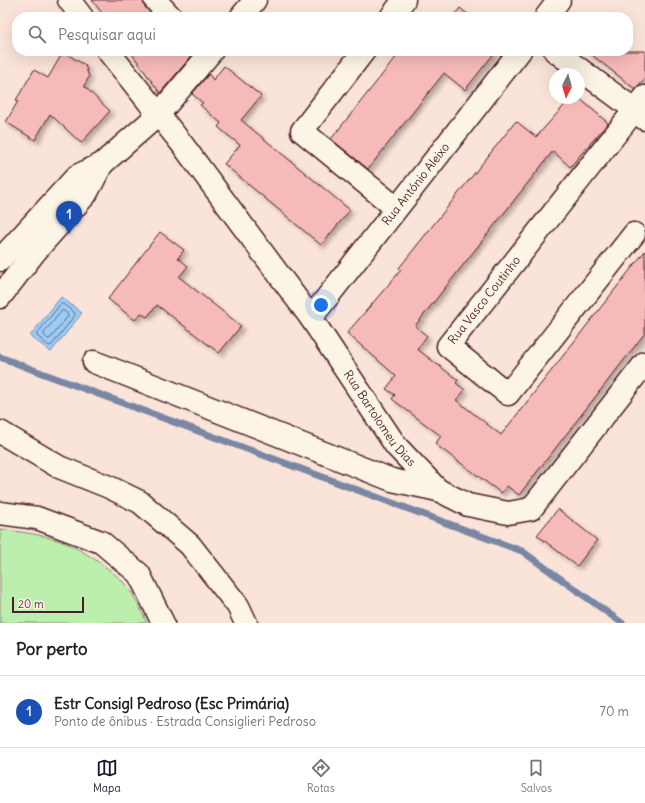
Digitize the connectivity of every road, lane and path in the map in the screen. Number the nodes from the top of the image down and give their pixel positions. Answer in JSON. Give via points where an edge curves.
{"nodes":[{"id":1,"x":69,"y":0,"type":"edge"},
{"id":2,"x":155,"y":0,"type":"edge"},
{"id":3,"x":255,"y":0,"type":"edge"},
{"id":4,"x":404,"y":0,"type":"edge"},
{"id":5,"x":560,"y":0,"type":"edge"},
{"id":6,"x":78,"y":12,"type":"edge"},
{"id":7,"x":166,"y":12,"type":"edge"},
{"id":8,"x":245,"y":12,"type":"edge"},
{"id":9,"x":395,"y":12,"type":"edge"},
{"id":10,"x":550,"y":12,"type":"edge"},
{"id":11,"x":112,"y":56,"type":"edge"},
{"id":12,"x":206,"y":56,"type":"edge"},
{"id":13,"x":360,"y":56,"type":"edge"},
{"id":14,"x":516,"y":56,"type":"edge"},
{"id":15,"x":562,"y":56,"type":"edge"},
{"id":16,"x":642,"y":109,"type":"edge"},
{"id":17,"x":158,"y":115,"type":"junction"},
{"id":18,"x":102,"y":164,"type":"junction"},
{"id":19,"x":396,"y":208,"type":"junction"},
{"id":20,"x":634,"y":234,"type":"dead end"},
{"id":21,"x":0,"y":260,"type":"edge"},
{"id":22,"x":0,"y":297,"type":"edge"},
{"id":23,"x":311,"y":318,"type":"junction"},
{"id":24,"x":94,"y":362,"type":"dead end"},
{"id":25,"x":645,"y":363,"type":"edge"},
{"id":26,"x":0,"y":432,"type":"edge"},
{"id":27,"x":438,"y":490,"type":"junction"},
{"id":28,"x":0,"y":513,"type":"edge"},
{"id":29,"x":163,"y":623,"type":"edge"},
{"id":30,"x":246,"y":623,"type":"edge"}],
"edges":[{"from":1,"to":6,"type":"main road"},
{"from":2,"to":7,"type":"main road"},
{"from":3,"to":8,"type":"main road"},
{"from":4,"to":9,"type":"main road"},
{"from":5,"to":10,"type":"main road"},
{"from":11,"to":17,"type":"main road","name":"Rua Bartolomeu Dias"},
{"from":12,"to":17,"type":"main road"},
{"from":13,"to":19,"type":"main road","via":[[302,131]]},
{"from":14,"to":19,"type":"main road","name":"Rua António Aleixo"},
{"from":15,"to":16,"type":"main road"},
{"from":16,"to":20,"type":"main road","name":"Rua Vasco Coutinho","via":[[448,346],[508,394]]},
{"from":17,"to":18,"type":"main road"},
{"from":17,"to":23,"type":"main road","name":"Rua Bartolomeu Dias"},
{"from":18,"to":21,"type":"main road","via":[[77,176]]},
{"from":18,"to":22,"type":"main road","via":[[86,194],[34,253]]},
{"from":19,"to":23,"type":"main road","name":"Rua António Aleixo"},
{"from":23,"to":27,"type":"main road","name":"Rua Bartolomeu Dias","via":[[396,446]]},
{"from":24,"to":27,"type":"main road","via":[[392,480]]},
{"from":25,"to":27,"type":"main road","name":"Rua Bartolomeu Dias","via":[[531,508],[508,513],[468,506]]},
{"from":26,"to":30,"type":"main road","via":[[59,467],[140,502],[190,545],[238,606]]},
{"from":28,"to":29,"type":"main road","via":[[38,518],[101,542],[139,574]]}]}
